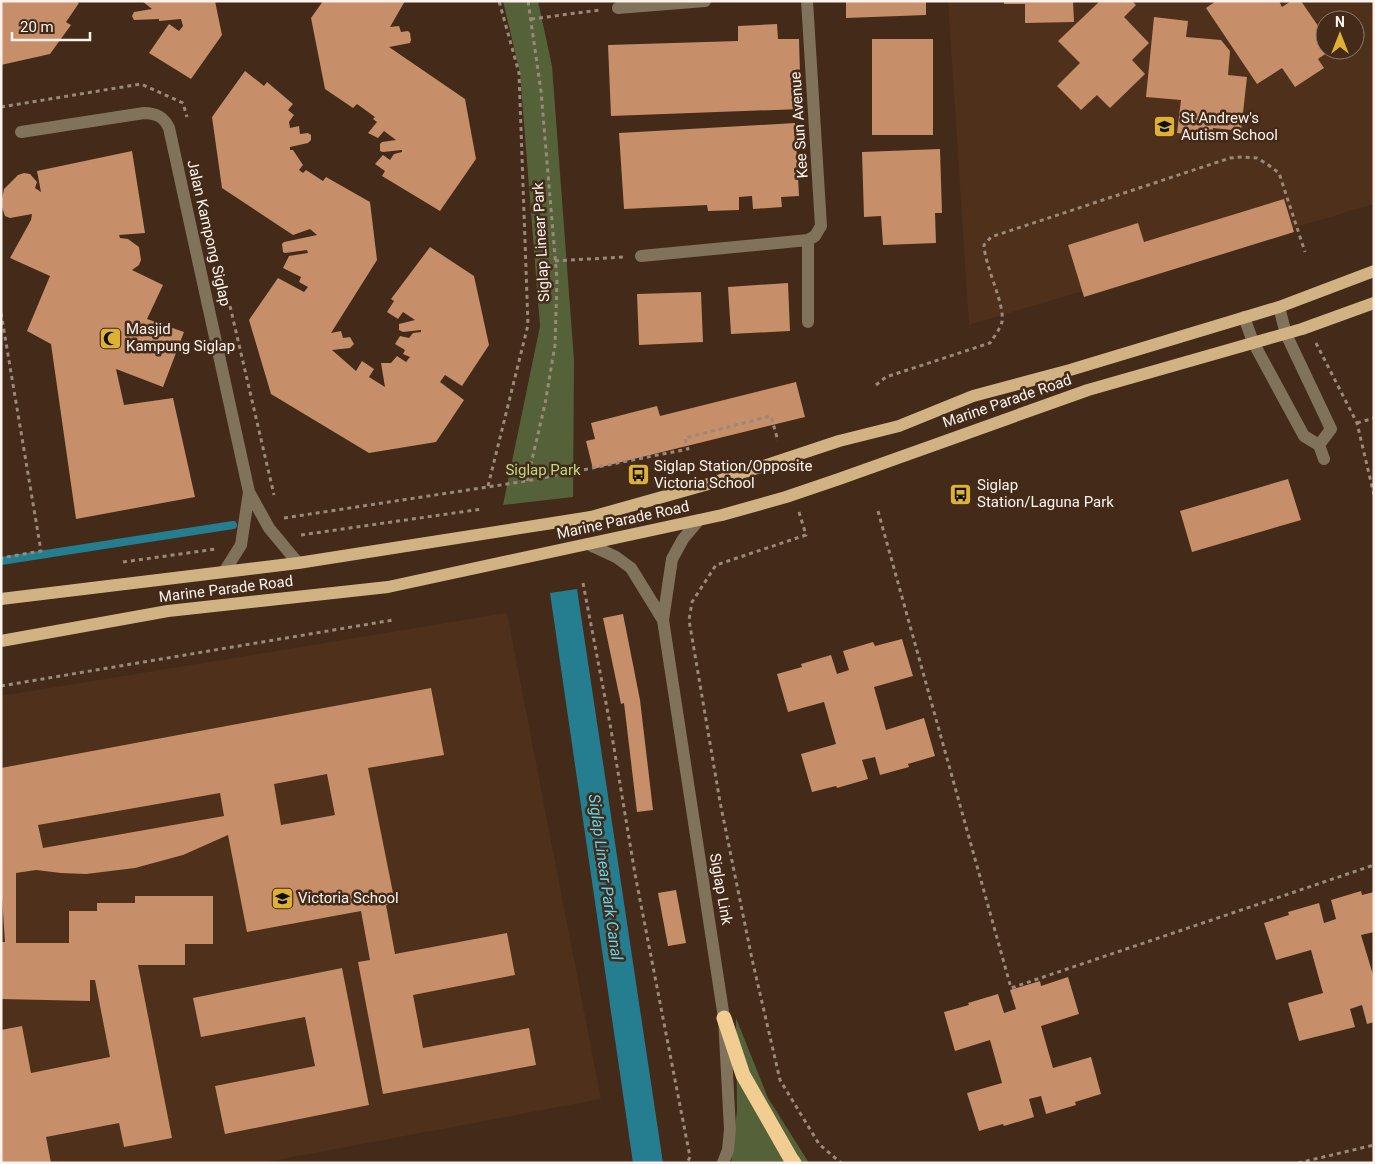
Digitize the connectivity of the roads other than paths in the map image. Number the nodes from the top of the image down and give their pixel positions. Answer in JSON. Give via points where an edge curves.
{"nodes":[{"id":1,"x":705,"y":1,"type":"edge"},
{"id":2,"x":807,"y":1,"type":"edge"},
{"id":3,"x":618,"y":8,"type":"road end"},
{"id":4,"x":21,"y":132,"type":"dead end"},
{"id":5,"x":808,"y":240,"type":"junction"},
{"id":6,"x":641,"y":256,"type":"road end"},
{"id":7,"x":1374,"y":271,"type":"edge"},
{"id":8,"x":1374,"y":303,"type":"edge"},
{"id":9,"x":1278,"y":307,"type":"junction"},
{"id":10,"x":1244,"y":317,"type":"junction"},
{"id":11,"x":808,"y":322,"type":"dead end"},
{"id":12,"x":1286,"y":334,"type":"junction"},
{"id":13,"x":1253,"y":342,"type":"junction"},
{"id":14,"x":1319,"y":445,"type":"junction"},
{"id":15,"x":1324,"y":459,"type":"dead end"},
{"id":16,"x":249,"y":492,"type":"junction"},
{"id":17,"x":698,"y":520,"type":"junction"},
{"id":18,"x":588,"y":544,"type":"junction"},
{"id":19,"x":298,"y":562,"type":"junction"},
{"id":20,"x":224,"y":572,"type":"junction"},
{"id":21,"x":1,"y":599,"type":"edge"},
{"id":22,"x":663,"y":620,"type":"junction"},
{"id":23,"x":1,"y":640,"type":"edge"},
{"id":24,"x":724,"y":1018,"type":"junction"},
{"id":25,"x":723,"y":1163,"type":"edge"},
{"id":26,"x":794,"y":1163,"type":"edge"}],
"edges":[{"from":1,"to":3,"type":"street"},
{"from":2,"to":5,"type":"street","name":"Kee Sun Avenue","via":[[821,226]]},
{"from":4,"to":16,"type":"street","name":"Jalan Kampong Siglap","via":[[144,113],[166,120]]},
{"from":5,"to":6,"type":"street"},
{"from":5,"to":11,"type":"street"},
{"from":7,"to":9,"type":"main road","name":"Marine Parade Road"},
{"from":8,"to":12,"type":"main road","name":"Marine Parade Road"},
{"from":9,"to":10,"type":"main road","name":"Marine Parade Road"},
{"from":9,"to":12,"type":"street"},
{"from":10,"to":13,"type":"street"},
{"from":10,"to":19,"type":"main road","name":"Marine Parade Road","via":[[973,396],[899,426],[839,441],[712,483],[591,517]]},
{"from":12,"to":13,"type":"main road","name":"Marine Parade Road"},
{"from":12,"to":14,"type":"street","via":[[1331,429]]},
{"from":13,"to":14,"type":"street","via":[[1304,436]]},
{"from":13,"to":17,"type":"main road","name":"Marine Parade Road","via":[[1088,390],[786,497]]},
{"from":14,"to":15,"type":"street"},
{"from":16,"to":19,"type":"street","name":"Jalan Kampong Siglap","via":[[268,528]]},
{"from":16,"to":20,"type":"street","name":"Jalan Kampong Siglap","via":[[240,545]]},
{"from":17,"to":18,"type":"main road","name":"Marine Parade Road"},
{"from":17,"to":22,"type":"street","name":"Siglap Link","via":[[672,559]]},
{"from":18,"to":22,"type":"street","name":"Siglap Link","via":[[631,568]]},
{"from":18,"to":23,"type":"main road","name":"Marine Parade Road","via":[[388,586],[168,611]]},
{"from":19,"to":20,"type":"main road","name":"Marine Parade Road"},
{"from":20,"to":21,"type":"main road","name":"Marine Parade Road"},
{"from":22,"to":24,"type":"street","name":"Siglap Link"},
{"from":24,"to":25,"type":"street","name":"Siglap Link","via":[[730,1129]]},
{"from":24,"to":26,"type":"highway","via":[[743,1075]]}]}
